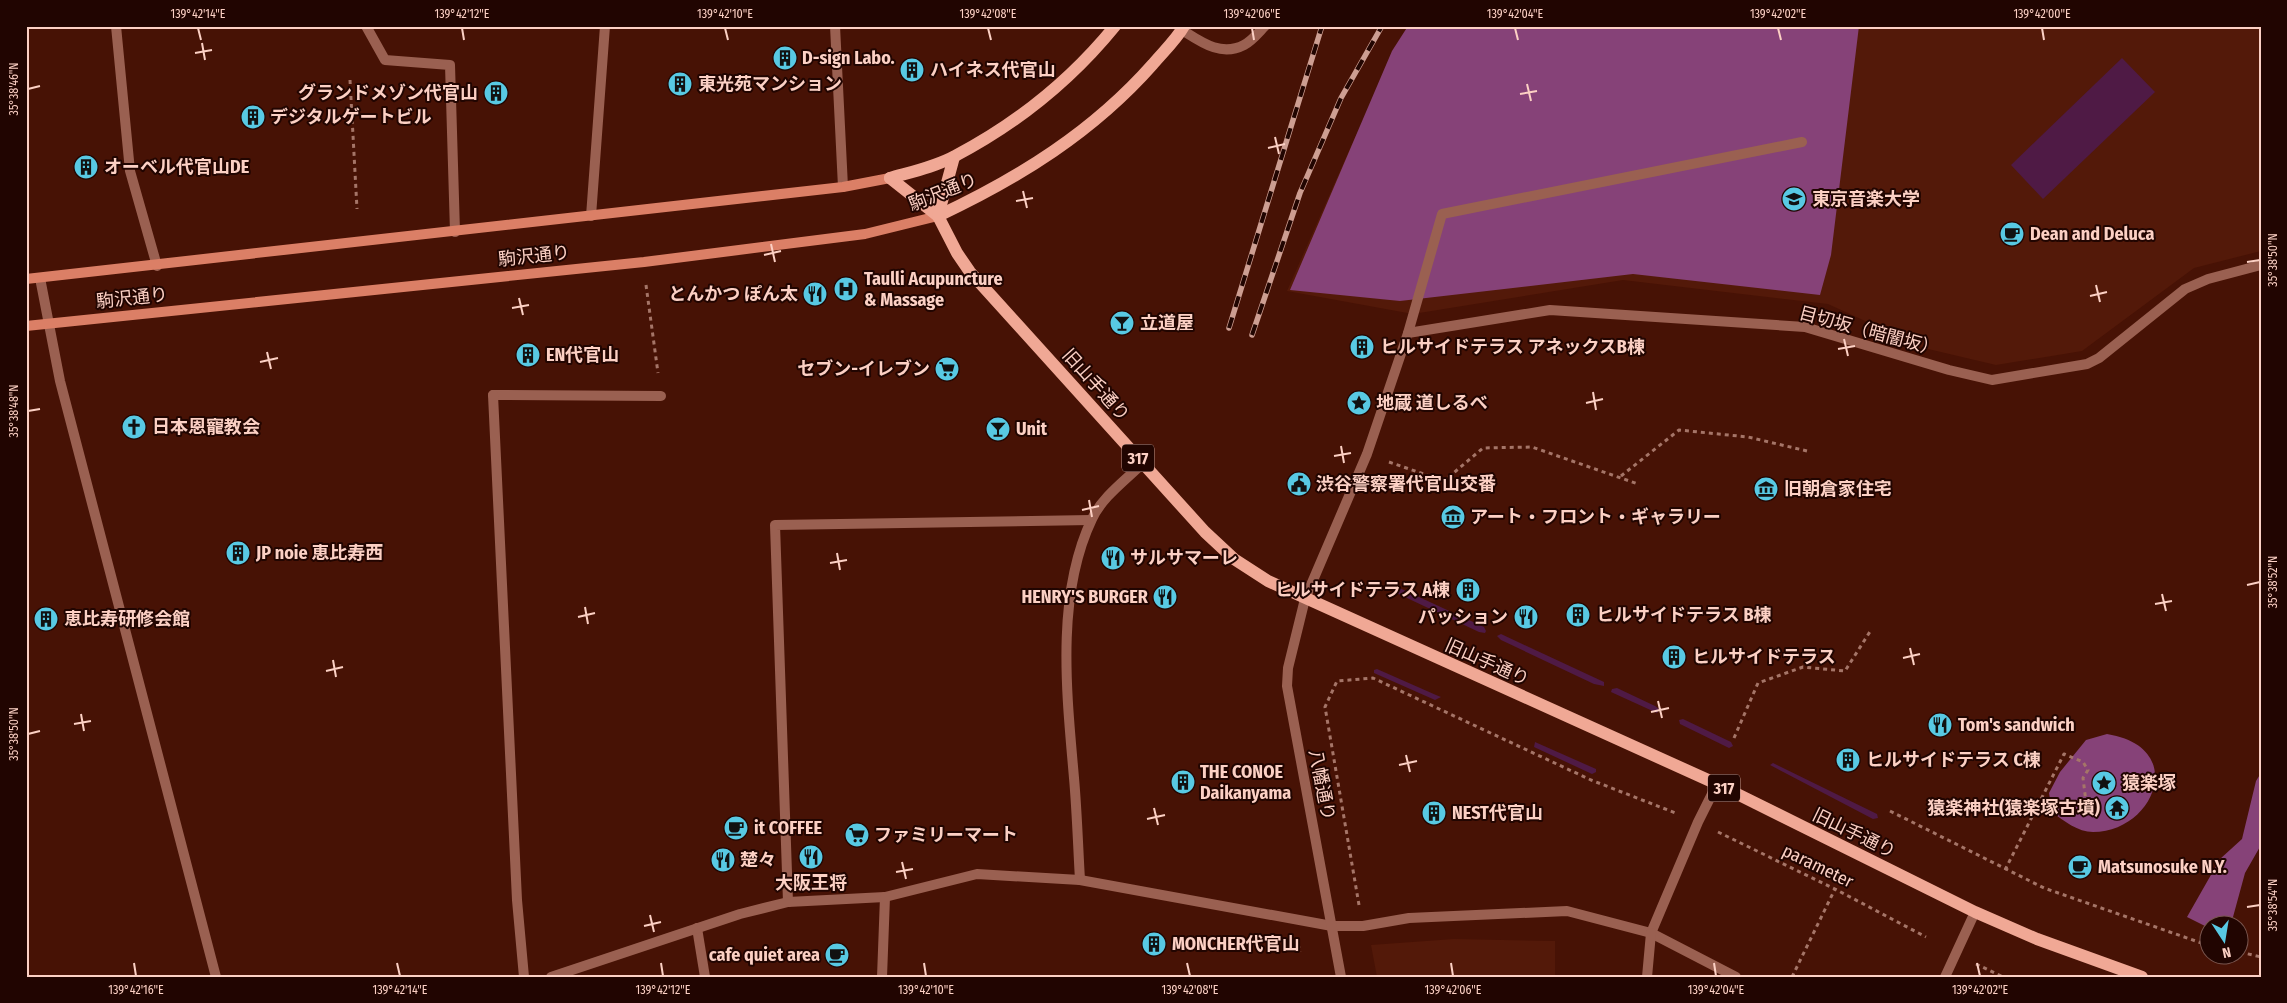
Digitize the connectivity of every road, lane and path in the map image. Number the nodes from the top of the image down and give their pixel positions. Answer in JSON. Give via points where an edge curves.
{"nodes":[{"id":1,"x":116,"y":26,"type":"edge"},
{"id":2,"x":366,"y":26,"type":"edge"},
{"id":3,"x":605,"y":26,"type":"edge"},
{"id":4,"x":835,"y":26,"type":"edge"},
{"id":5,"x":1115,"y":26,"type":"edge"},
{"id":6,"x":1265,"y":26,"type":"edge"},
{"id":7,"x":1183,"y":28,"type":"edge"},
{"id":8,"x":350,"y":80,"type":"dead end"},
{"id":9,"x":1802,"y":142,"type":"dead end"},
{"id":10,"x":954,"y":157,"type":"junction"},
{"id":11,"x":890,"y":178,"type":"junction"},
{"id":12,"x":843,"y":187,"type":"junction"},
{"id":13,"x":357,"y":209,"type":"dead end"},
{"id":14,"x":591,"y":216,"type":"junction"},
{"id":15,"x":938,"y":216,"type":"junction"},
{"id":16,"x":455,"y":232,"type":"junction"},
{"id":17,"x":2261,"y":265,"type":"edge"},
{"id":18,"x":156,"y":266,"type":"junction"},
{"id":19,"x":40,"y":278,"type":"junction"},
{"id":20,"x":26,"y":280,"type":"edge"},
{"id":21,"x":647,"y":292,"type":"dead end"},
{"id":22,"x":49,"y":325,"type":"junction"},
{"id":23,"x":26,"y":326,"type":"edge"},
{"id":24,"x":1408,"y":333,"type":"junction"},
{"id":25,"x":661,"y":396,"type":"joint"},
{"id":26,"x":1807,"y":451,"type":"dead end"},
{"id":27,"x":1367,"y":454,"type":"junction"},
{"id":28,"x":1143,"y":463,"type":"junction"},
{"id":29,"x":1620,"y":477,"type":"junction"},
{"id":30,"x":1638,"y":484,"type":"dead end"},
{"id":31,"x":1091,"y":520,"type":"junction"},
{"id":32,"x":1305,"y":599,"type":"junction"},
{"id":33,"x":1871,"y":630,"type":"dead end"},
{"id":34,"x":1734,"y":738,"type":"dead end"},
{"id":35,"x":1717,"y":784,"type":"junction"},
{"id":36,"x":2099,"y":805,"type":"dead end"},
{"id":37,"x":1890,"y":811,"type":"dead end"},
{"id":38,"x":1698,"y":822,"type":"junction"},
{"id":39,"x":2006,"y":870,"type":"junction"},
{"id":40,"x":1080,"y":880,"type":"junction"},
{"id":41,"x":1835,"y":889,"type":"junction"},
{"id":42,"x":886,"y":897,"type":"junction"},
{"id":43,"x":788,"y":902,"type":"junction"},
{"id":44,"x":1975,"y":912,"type":"junction"},
{"id":45,"x":1332,"y":926,"type":"junction"},
{"id":46,"x":1363,"y":926,"type":"junction"},
{"id":47,"x":697,"y":928,"type":"junction"},
{"id":48,"x":1651,"y":933,"type":"junction"},
{"id":49,"x":1926,"y":937,"type":"dead end"},
{"id":50,"x":2200,"y":943,"type":"edge"},
{"id":51,"x":1970,"y":962,"type":"dead end"},
{"id":52,"x":216,"y":977,"type":"edge"},
{"id":53,"x":524,"y":977,"type":"edge"},
{"id":54,"x":551,"y":977,"type":"edge"},
{"id":55,"x":704,"y":977,"type":"edge"},
{"id":56,"x":882,"y":977,"type":"edge"},
{"id":57,"x":1341,"y":977,"type":"edge"},
{"id":58,"x":1647,"y":977,"type":"edge"},
{"id":59,"x":1736,"y":977,"type":"edge"},
{"id":60,"x":1792,"y":977,"type":"edge"},
{"id":61,"x":1945,"y":977,"type":"edge"},
{"id":62,"x":2003,"y":977,"type":"edge"},
{"id":63,"x":2142,"y":977,"type":"edge"}],
"edges":[{"from":1,"to":18,"type":"street","via":[[130,171]]},
{"from":2,"to":16,"type":"street","via":[[385,60],[450,65]]},
{"from":3,"to":14,"type":"street"},
{"from":4,"to":12,"type":"street"},
{"from":5,"to":10,"type":"main road","name":"駒沢通り","via":[[1063,82],[1016,118]]},
{"from":6,"to":7,"type":"street","via":[[1244,45],[1223,49],[1211,48]]},
{"from":7,"to":15,"type":"main road","name":"駒沢通り","via":[[1136,83],[1103,113],[1032,167]]},
{"from":8,"to":13,"type":"path"},
{"from":9,"to":24,"type":"street","name":"八幡通り","via":[[1442,214]]},
{"from":10,"to":11,"type":"main road","name":"駒沢通り"},
{"from":10,"to":15,"type":"main road"},
{"from":11,"to":12,"type":"main road","name":"駒沢通り"},
{"from":11,"to":15,"type":"main road","name":"旧山手通り","number":"317"},
{"from":12,"to":14,"type":"main road","name":"駒沢通り"},
{"from":14,"to":16,"type":"main road","name":"駒沢通り"},
{"from":15,"to":22,"type":"main road","name":"駒沢通り","via":[[864,234],[654,261]]},
{"from":15,"to":28,"type":"main road","name":"旧山手通り","number":"317","via":[[970,272]]},
{"from":16,"to":18,"type":"main road","name":"駒沢通り"},
{"from":17,"to":24,"type":"street","name":"目切坂（暗闇坂）","via":[[2208,279],[2185,289],[2087,364],[1992,380],[1805,326],[1550,310]]},
{"from":18,"to":19,"type":"main road","name":"駒沢通り"},
{"from":19,"to":20,"type":"main road","name":"駒沢通り"},
{"from":19,"to":22,"type":"street"},
{"from":21,"to":25,"type":"path"},
{"from":22,"to":23,"type":"main road","name":"駒沢通り"},
{"from":22,"to":52,"type":"street","via":[[60,381]]},
{"from":24,"to":27,"type":"street","name":"八幡通り"},
{"from":25,"to":53,"type":"street","via":[[493,395],[517,900]]},
{"from":26,"to":29,"type":"path","via":[[1748,437],[1679,430]]},
{"from":27,"to":29,"type":"path","via":[[1444,480],[1483,448],[1532,447]]},
{"from":27,"to":32,"type":"street","name":"八幡通り"},
{"from":28,"to":31,"type":"street","via":[[1098,508]]},
{"from":28,"to":32,"type":"main road","name":"旧山手通り","number":"317","via":[[1234,559]]},
{"from":29,"to":30,"type":"path"},
{"from":31,"to":40,"type":"street","via":[[1072,586],[1067,621],[1068,705]]},
{"from":31,"to":43,"type":"street","via":[[774,525]]},
{"from":32,"to":35,"type":"main road","name":"旧山手通り","number":"317"},
{"from":32,"to":45,"type":"street","name":"八幡通り","via":[[1288,668],[1287,686]]},
{"from":33,"to":34,"type":"path","via":[[1845,671],[1803,667],[1758,683]]},
{"from":35,"to":38,"type":"street"},
{"from":35,"to":44,"type":"main road","name":"旧山手通り","number":"317"},
{"from":36,"to":39,"type":"path","via":[[2086,802],[2083,778],[2088,770],[2083,762],[2064,754]]},
{"from":37,"to":39,"type":"path"},
{"from":38,"to":41,"type":"path","name":"parameter"},
{"from":38,"to":46,"type":"path","name":"parameter","via":[[1591,780],[1373,678],[1337,681],[1325,707]]},
{"from":38,"to":48,"type":"street"},
{"from":39,"to":50,"type":"path","via":[[2044,888]]},
{"from":40,"to":42,"type":"street","via":[[977,874]]},
{"from":40,"to":45,"type":"street"},
{"from":41,"to":49,"type":"path","name":"parameter"},
{"from":41,"to":60,"type":"path"},
{"from":42,"to":43,"type":"street"},
{"from":42,"to":56,"type":"street"},
{"from":43,"to":47,"type":"street"},
{"from":44,"to":61,"type":"street"},
{"from":44,"to":63,"type":"main road","name":"旧山手通り","number":"317","via":[[2037,939]]},
{"from":45,"to":46,"type":"street"},
{"from":45,"to":57,"type":"street","name":"八幡通り"},
{"from":46,"to":48,"type":"street","via":[[1409,918],[1567,911]]},
{"from":47,"to":54,"type":"street"},
{"from":47,"to":55,"type":"street"},
{"from":48,"to":58,"type":"street"},
{"from":48,"to":59,"type":"street"},
{"from":51,"to":62,"type":"path"}]}
